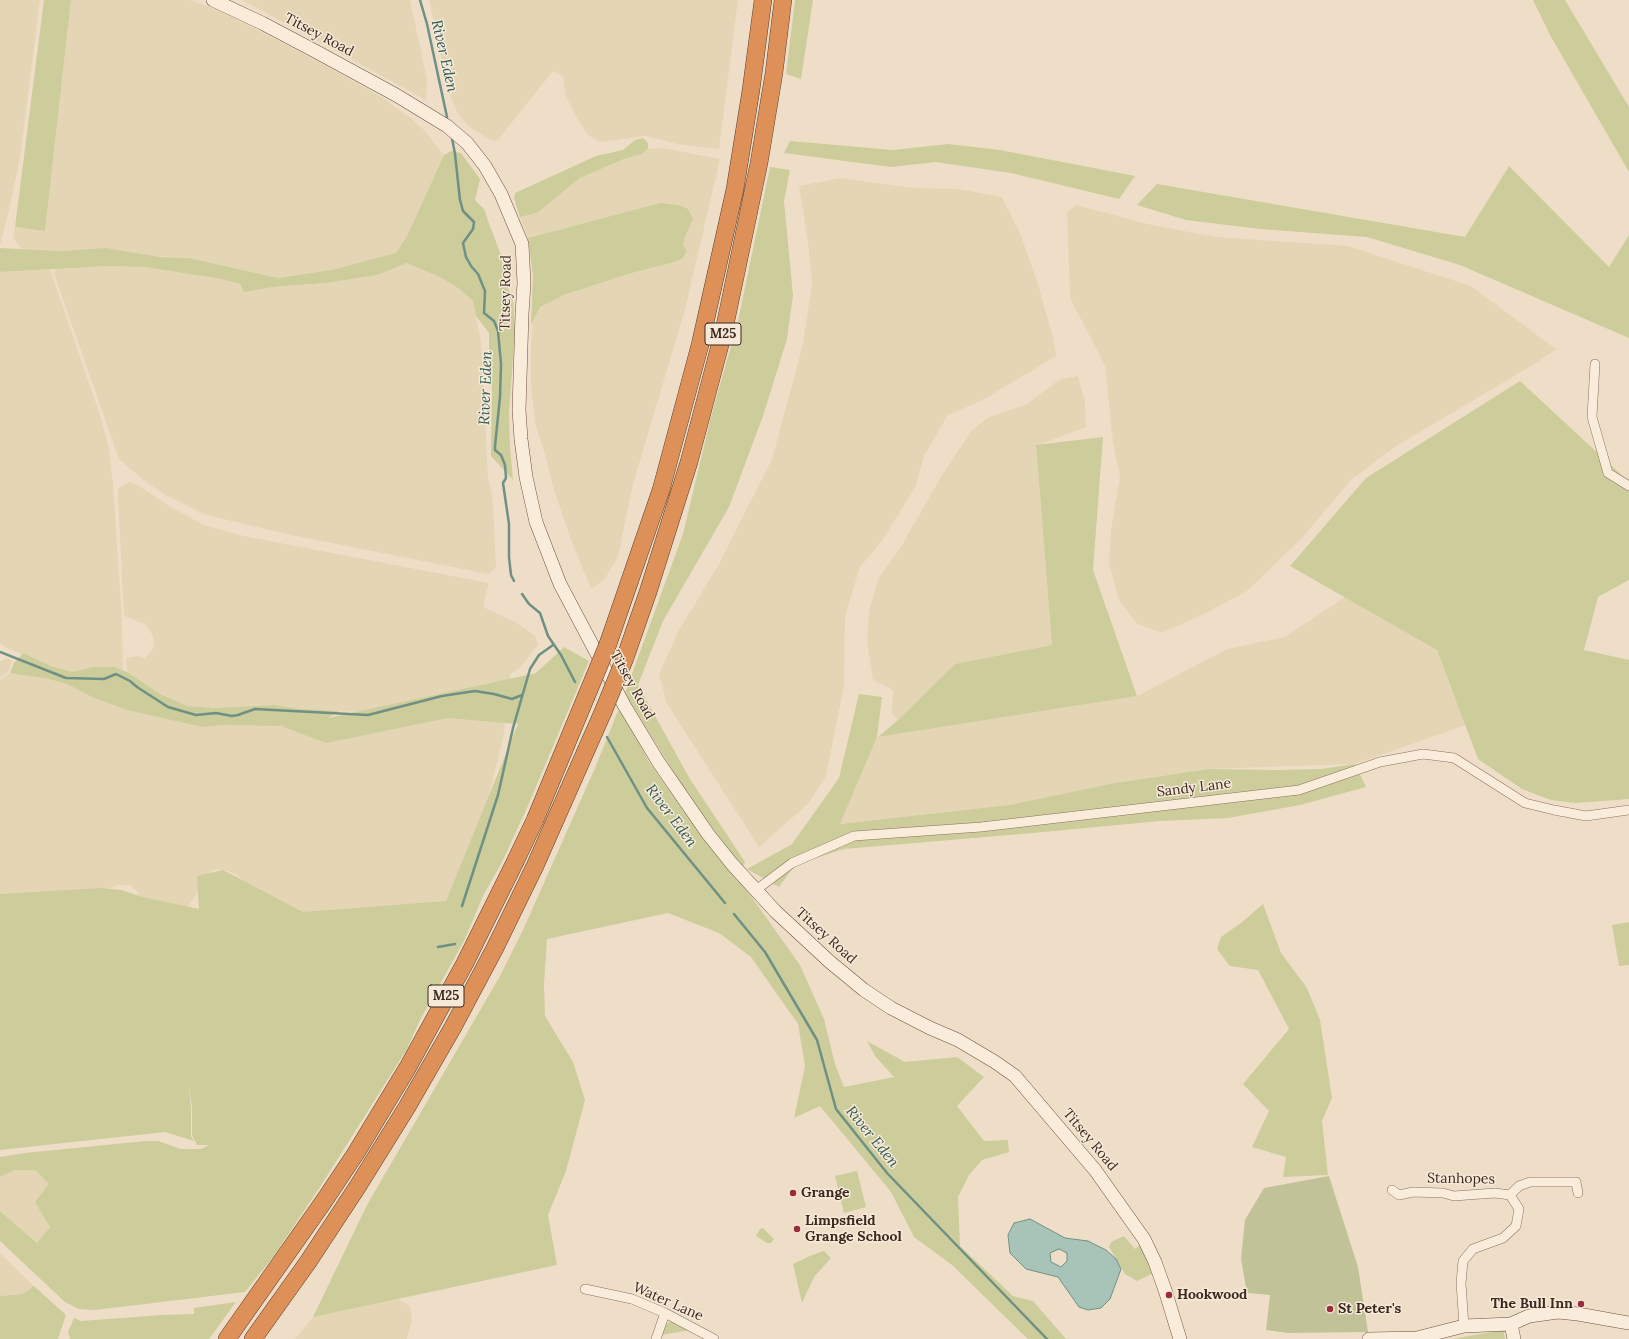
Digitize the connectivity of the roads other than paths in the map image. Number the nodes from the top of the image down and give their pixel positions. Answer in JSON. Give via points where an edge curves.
{"nodes":[{"id":1,"x":213,"y":0,"type":"edge"},
{"id":2,"x":763,"y":0,"type":"edge"},
{"id":3,"x":783,"y":0,"type":"edge"},
{"id":4,"x":1595,"y":364,"type":"dead end"},
{"id":5,"x":1629,"y":486,"type":"edge"},
{"id":6,"x":1629,"y":810,"type":"edge"},
{"id":7,"x":756,"y":890,"type":"junction"},
{"id":8,"x":1392,"y":1190,"type":"dead end"},
{"id":9,"x":1578,"y":1193,"type":"dead end"},
{"id":10,"x":1510,"y":1195,"type":"junction"},
{"id":11,"x":586,"y":1289,"type":"dead end"},
{"id":12,"x":665,"y":1312,"type":"junction"},
{"id":13,"x":1629,"y":1323,"type":"edge"},
{"id":14,"x":1511,"y":1324,"type":"junction"},
{"id":15,"x":1464,"y":1326,"type":"junction"},
{"id":16,"x":227,"y":1339,"type":"edge"},
{"id":17,"x":253,"y":1339,"type":"edge"},
{"id":18,"x":656,"y":1339,"type":"edge"},
{"id":19,"x":714,"y":1339,"type":"edge"},
{"id":20,"x":1180,"y":1339,"type":"edge"},
{"id":21,"x":1370,"y":1339,"type":"edge"},
{"id":22,"x":1514,"y":1339,"type":"edge"}],
"edges":[{"from":1,"to":7,"type":"main road","name":"Titsey Road","via":[[315,51],[447,126],[467,143],[490,173],[522,244],[524,283],[520,383],[521,439],[536,522],[547,553],[578,619],[624,705],[659,763],[708,834]]},
{"from":2,"to":16,"type":"highway","number":"M25","bridge":true,"via":[[735,189],[700,345],[663,483],[608,644],[535,820],[461,969],[378,1118],[324,1201]]},
{"from":3,"to":17,"type":"highway","number":"M25","bridge":true,"via":[[760,162],[724,330],[689,462],[625,658],[535,866],[474,989],[395,1126],[297,1278]]},
{"from":4,"to":5,"type":"street","via":[[1592,417],[1608,473]]},
{"from":6,"to":7,"type":"street","name":"Sandy Lane","via":[[1586,816],[1526,803],[1454,758],[1423,754],[1380,762],[1299,790],[981,827],[854,836],[792,864]]},
{"from":7,"to":20,"type":"main road","name":"Titsey Road","via":[[830,962],[864,990],[891,1008],[958,1040],[1015,1076],[1095,1170],[1144,1239],[1165,1290]]},
{"from":8,"to":10,"type":"street","name":"Stanhopes","via":[[1399,1194],[1413,1192],[1454,1196],[1495,1193]]},
{"from":9,"to":10,"type":"street","via":[[1576,1182],[1530,1182],[1519,1186]]},
{"from":10,"to":15,"type":"street","name":"Stanhopes","via":[[1519,1209],[1516,1226],[1503,1238],[1473,1249],[1463,1261],[1461,1283]]},
{"from":11,"to":12,"type":"street","name":"Water Lane","via":[[632,1299]]},
{"from":12,"to":18,"type":"street"},
{"from":12,"to":19,"type":"street","name":"Water Lane"},
{"from":13,"to":14,"type":"main road","via":[[1558,1312],[1529,1316]]},
{"from":14,"to":15,"type":"main road"},
{"from":14,"to":22,"type":"main road"},
{"from":15,"to":21,"type":"main road","via":[[1417,1338]]}]}
